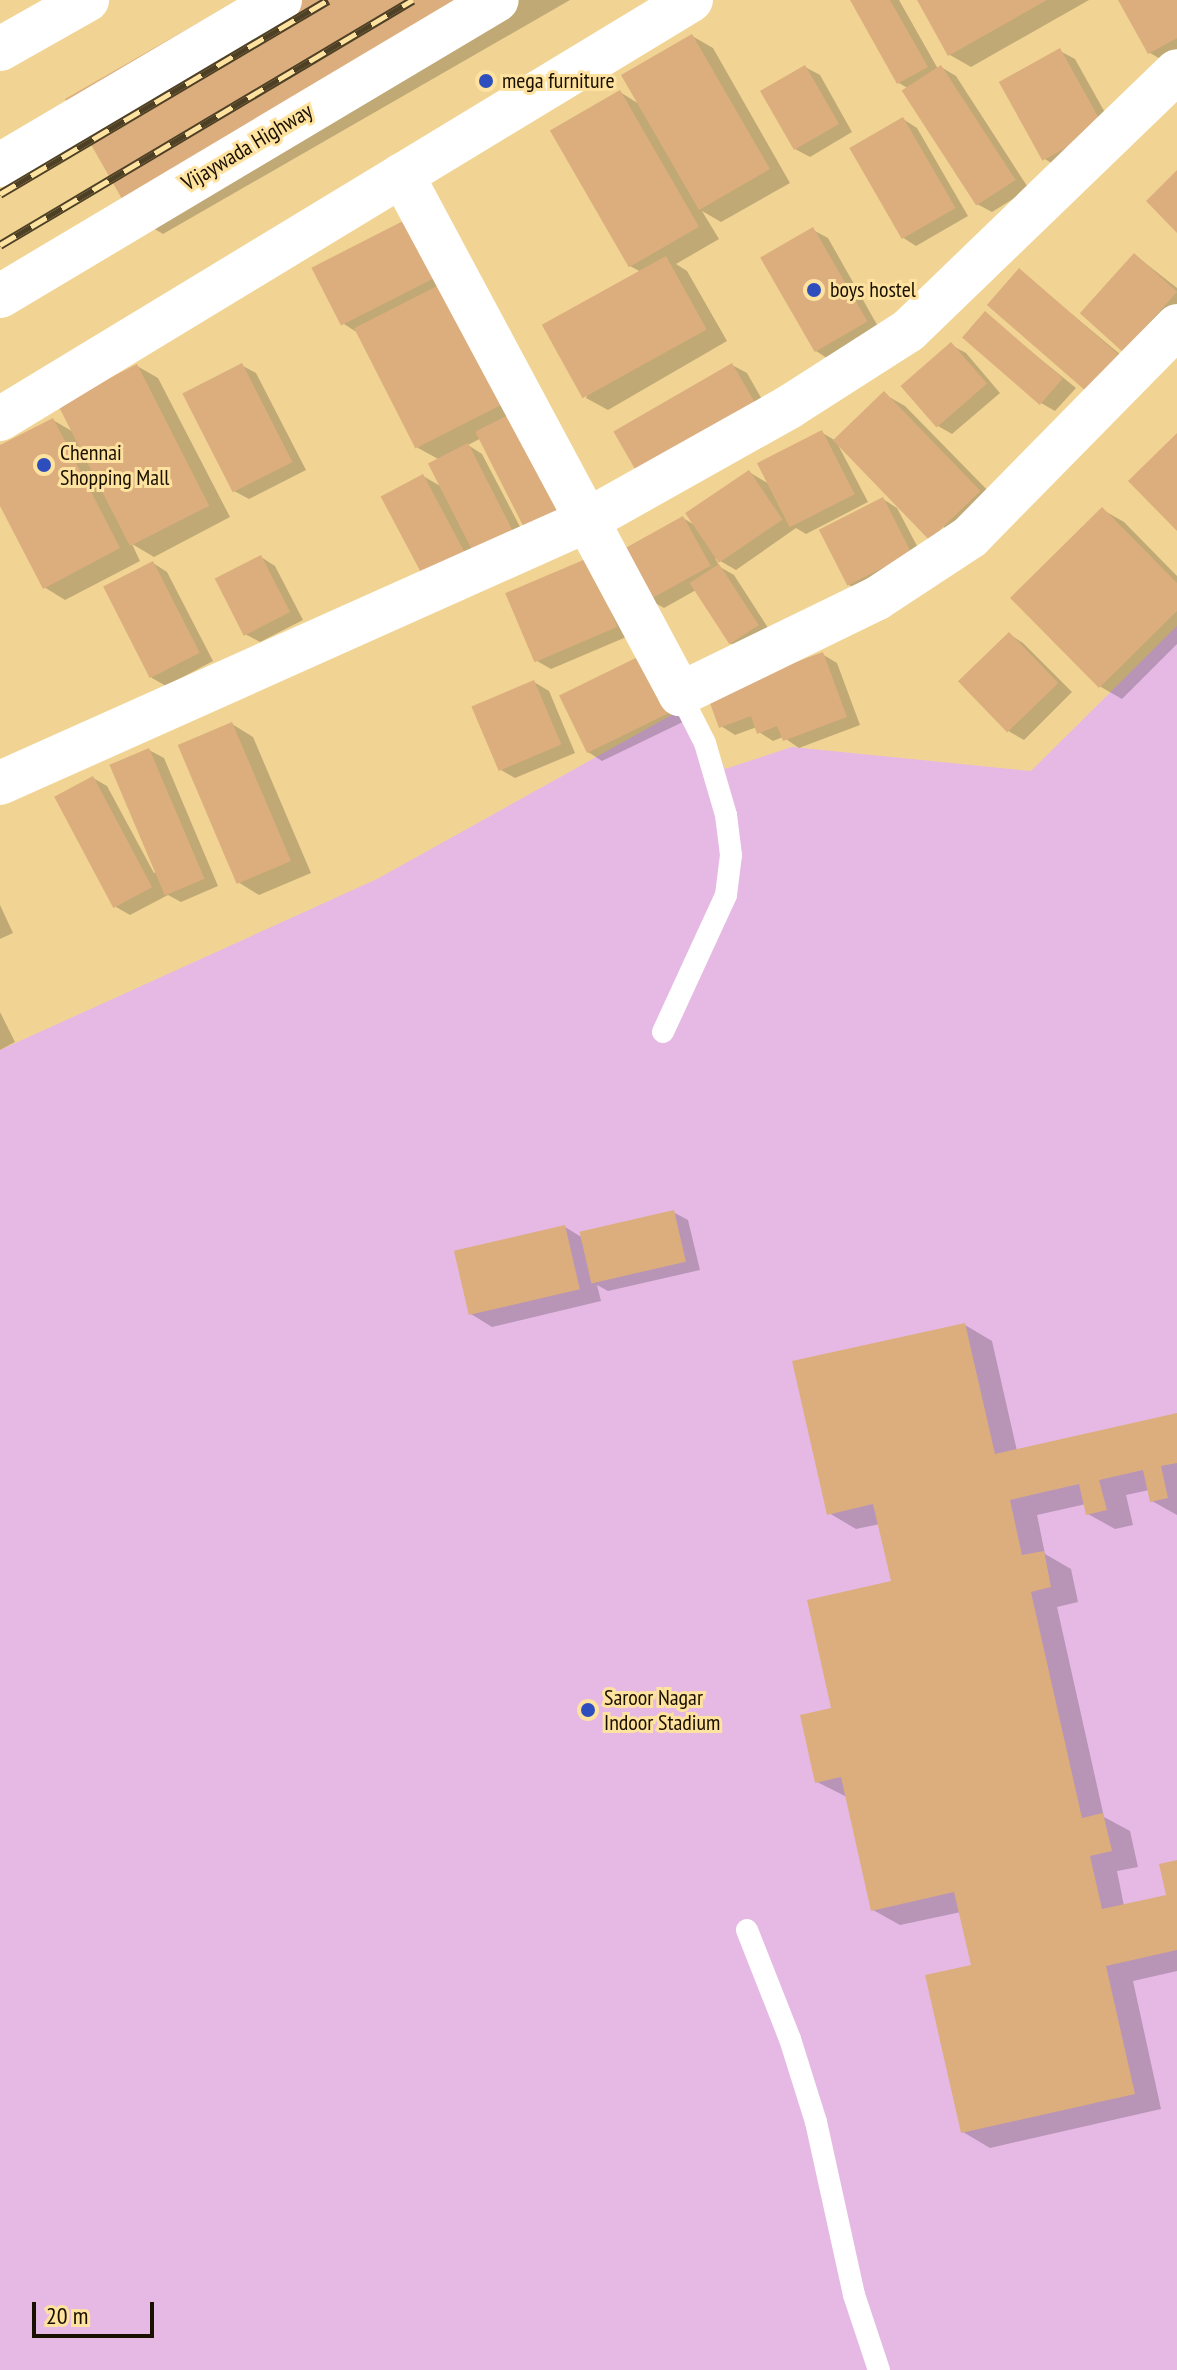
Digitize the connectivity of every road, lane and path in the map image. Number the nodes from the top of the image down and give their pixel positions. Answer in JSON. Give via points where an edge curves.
{"nodes":[{"id":1,"x":87,"y":0,"type":"edge"},
{"id":2,"x":280,"y":0,"type":"edge"},
{"id":3,"x":497,"y":0,"type":"edge"},
{"id":4,"x":691,"y":0,"type":"edge"},
{"id":5,"x":2,"y":43,"type":"edge"},
{"id":6,"x":1177,"y":71,"type":"edge"},
{"id":7,"x":0,"y":165,"type":"edge"},
{"id":8,"x":402,"y":175,"type":"junction"},
{"id":9,"x":0,"y":296,"type":"edge"},
{"id":10,"x":1177,"y":326,"type":"edge"},
{"id":11,"x":0,"y":419,"type":"edge"},
{"id":12,"x":586,"y":521,"type":"junction"},
{"id":13,"x":680,"y":694,"type":"junction"},
{"id":14,"x":0,"y":783,"type":"edge"},
{"id":15,"x":663,"y":1032,"type":"dead end"},
{"id":16,"x":747,"y":1930,"type":"dead end"},
{"id":17,"x":879,"y":2370,"type":"edge"}],
"edges":[{"from":1,"to":5,"type":"main road"},
{"from":2,"to":7,"type":"main road"},
{"from":3,"to":9,"type":"main road","name":"Vijaywada Highway"},
{"from":4,"to":8,"type":"main road"},
{"from":6,"to":12,"type":"main road","via":[[908,331],[789,407]]},
{"from":8,"to":11,"type":"main road"},
{"from":8,"to":12,"type":"main road"},
{"from":10,"to":13,"type":"main road","via":[[970,537],[876,599]]},
{"from":12,"to":13,"type":"main road"},
{"from":12,"to":14,"type":"main road"},
{"from":13,"to":15,"type":"lane","via":[[705,743],[726,815],[731,855],[726,895]]},
{"from":16,"to":17,"type":"lane","via":[[816,2122],[854,2295]]}]}
